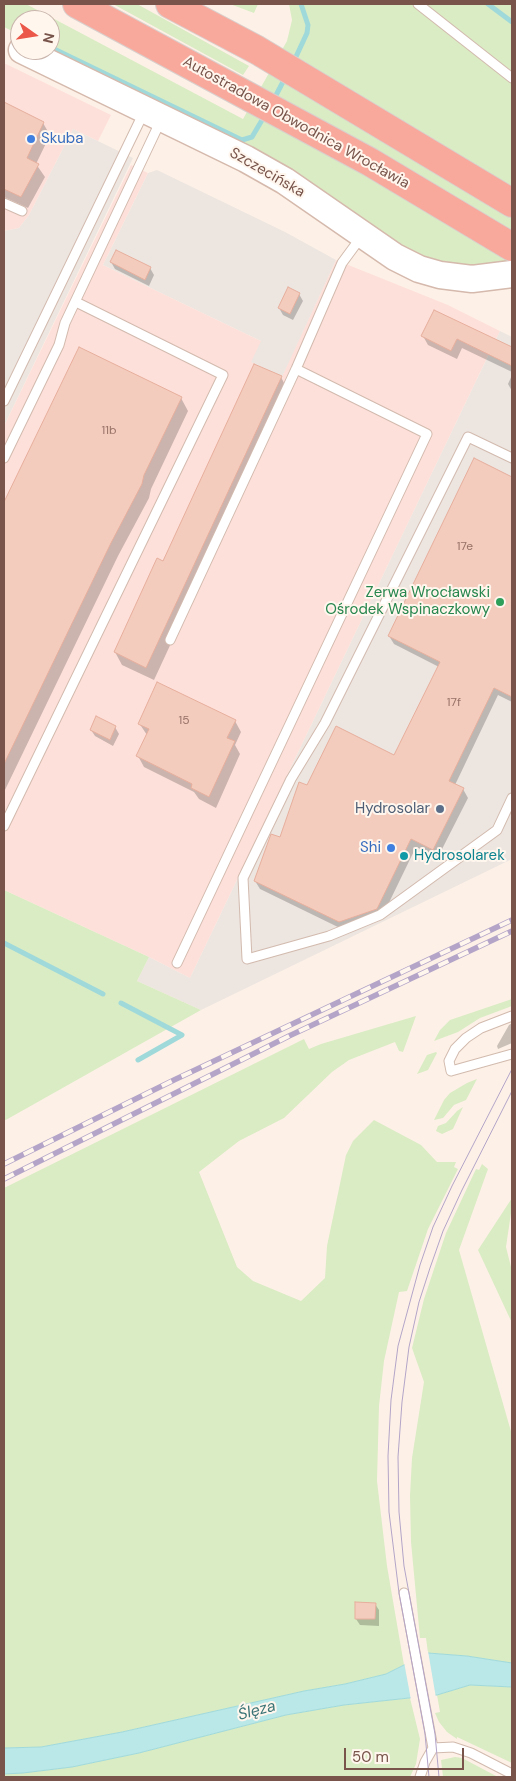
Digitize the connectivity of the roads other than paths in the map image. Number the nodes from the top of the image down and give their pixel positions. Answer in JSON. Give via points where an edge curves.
{"nodes":[{"id":1,"x":77,"y":4,"type":"edge"},
{"id":2,"x":170,"y":4,"type":"edge"},
{"id":3,"x":418,"y":4,"type":"edge"},
{"id":4,"x":42,"y":60,"type":"edge"},
{"id":5,"x":512,"y":78,"type":"edge"},
{"id":6,"x":154,"y":114,"type":"junction"},
{"id":7,"x":4,"y":202,"type":"edge"},
{"id":8,"x":512,"y":203,"type":"edge"},
{"id":9,"x":22,"y":211,"type":"dead end"},
{"id":10,"x":361,"y":234,"type":"junction"},
{"id":11,"x":512,"y":247,"type":"edge"},
{"id":12,"x":512,"y":277,"type":"edge"},
{"id":13,"x":76,"y":302,"type":"junction"},
{"id":14,"x":296,"y":369,"type":"junction"},
{"id":15,"x":4,"y":401,"type":"edge"},
{"id":16,"x":4,"y":458,"type":"edge"},
{"id":17,"x":512,"y":458,"type":"edge"},
{"id":18,"x":170,"y":640,"type":"dead end"},
{"id":19,"x":512,"y":798,"type":"edge"},
{"id":20,"x":4,"y":826,"type":"edge"},
{"id":21,"x":177,"y":963,"type":"dead end"},
{"id":22,"x":512,"y":1016,"type":"edge"},
{"id":23,"x":512,"y":1054,"type":"edge"},
{"id":24,"x":404,"y":1593,"type":"dead end"},
{"id":25,"x":433,"y":1748,"type":"junction"},
{"id":26,"x":512,"y":1774,"type":"edge"},
{"id":27,"x":420,"y":1777,"type":"edge"}],
"edges":[{"from":1,"to":11,"type":"highway","name":"Autostradowa Obwodnica Wrocławia","via":[[370,162]]},
{"from":2,"to":8,"type":"highway","via":[[257,50]]},
{"from":3,"to":5,"type":"lane"},
{"from":4,"to":6,"type":"street","name":"Szczecińska"},
{"from":6,"to":10,"type":"street","name":"Szczecińska","via":[[285,181]]},
{"from":6,"to":13,"type":"lane"},
{"from":6,"to":15,"type":"lane"},
{"from":7,"to":9,"type":"lane"},
{"from":10,"to":12,"type":"street","name":"Szczecińska","via":[[395,257],[440,275],[472,279]]},
{"from":10,"to":14,"type":"lane","via":[[342,263]]},
{"from":13,"to":16,"type":"lane"},
{"from":13,"to":20,"type":"lane","via":[[222,375]]},
{"from":14,"to":18,"type":"lane"},
{"from":14,"to":21,"type":"lane","via":[[427,434]]},
{"from":17,"to":19,"type":"lane","via":[[468,437],[325,723],[291,779],[243,878],[247,959],[329,936],[380,915],[497,830]]},
{"from":22,"to":23,"type":"lane","via":[[481,1028],[455,1050],[449,1061],[451,1071]]},
{"from":24,"to":25,"type":"lane"},
{"from":25,"to":26,"type":"lane","via":[[452,1746]]},
{"from":25,"to":27,"type":"lane"}]}
